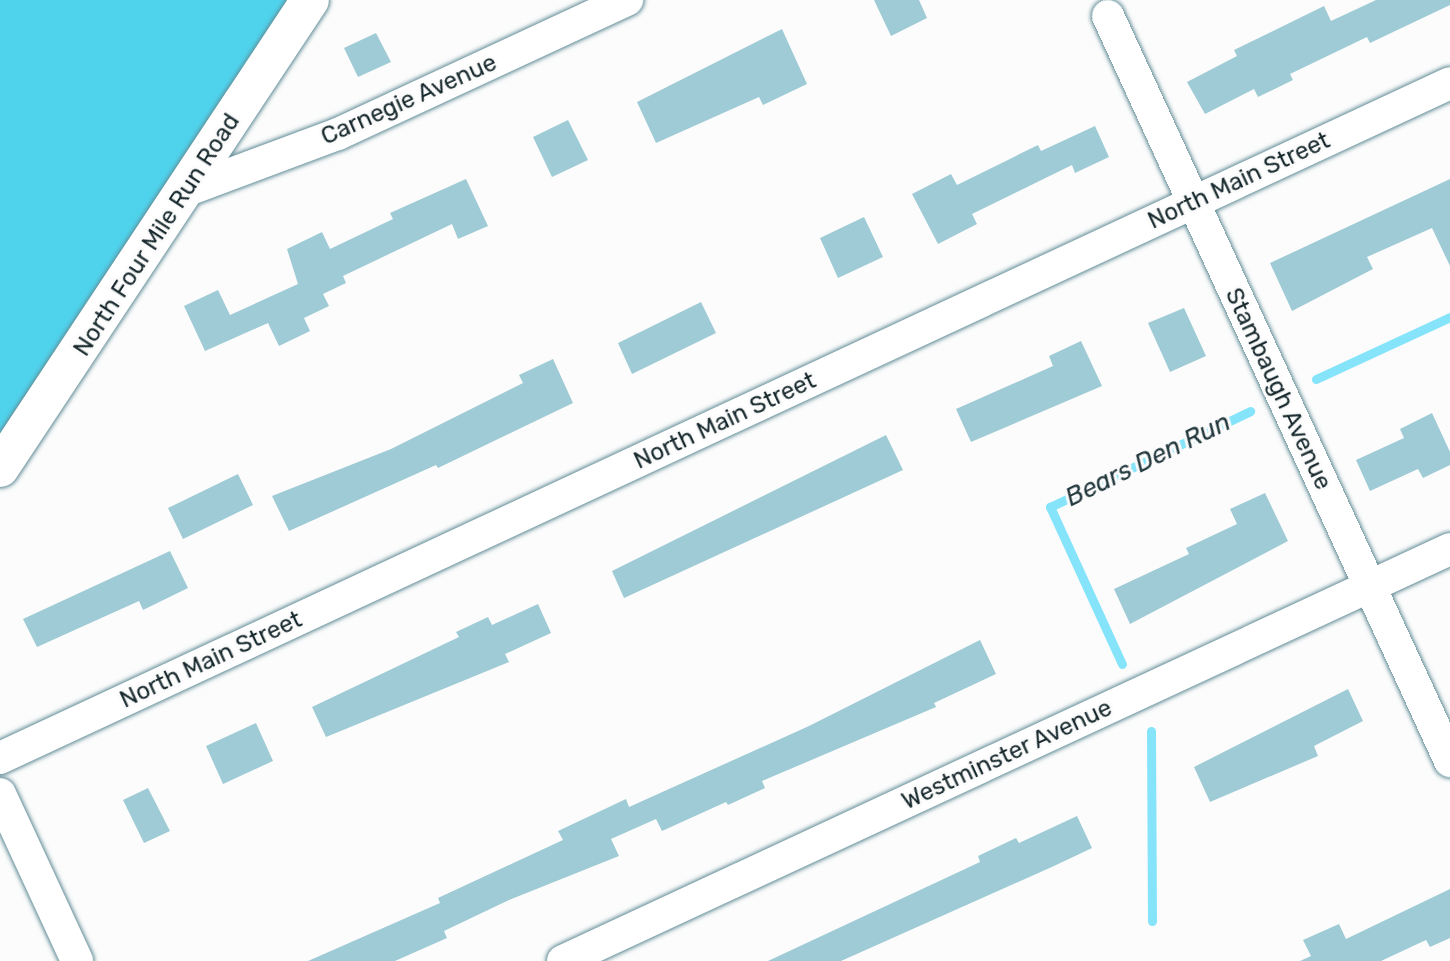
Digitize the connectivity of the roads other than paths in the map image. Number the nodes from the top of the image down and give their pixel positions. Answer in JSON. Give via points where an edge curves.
{"nodes":[{"id":1,"x":310,"y":0,"type":"edge"},
{"id":2,"x":627,"y":0,"type":"edge"},
{"id":3,"x":1108,"y":16,"type":"dead end"},
{"id":4,"x":1450,"y":83,"type":"edge"},
{"id":5,"x":188,"y":190,"type":"junction"},
{"id":6,"x":1192,"y":203,"type":"junction"},
{"id":7,"x":0,"y":468,"type":"edge"},
{"id":8,"x":1450,"y":549,"type":"edge"},
{"id":9,"x":1370,"y":586,"type":"junction"},
{"id":10,"x":0,"y":758,"type":"edge"},
{"id":11,"x":1450,"y":761,"type":"edge"},
{"id":12,"x":0,"y":794,"type":"edge"},
{"id":13,"x":76,"y":961,"type":"edge"},
{"id":14,"x":563,"y":961,"type":"edge"}],
"edges":[{"from":1,"to":5,"type":"street","name":"North Four Mile Run Road"},
{"from":2,"to":5,"type":"street","name":"Carnegie Avenue","via":[[338,135]]},
{"from":3,"to":6,"type":"street","name":"Stambaugh Avenue"},
{"from":4,"to":6,"type":"street","name":"North Main Street"},
{"from":5,"to":7,"type":"street","name":"North Four Mile Run Road"},
{"from":6,"to":9,"type":"street","name":"Stambaugh Avenue"},
{"from":6,"to":10,"type":"street","name":"North Main Street"},
{"from":8,"to":9,"type":"street","name":"Westminster Avenue"},
{"from":9,"to":11,"type":"street","name":"Stambaugh Avenue"},
{"from":9,"to":14,"type":"street","name":"Westminster Avenue"},
{"from":12,"to":13,"type":"street"}]}
